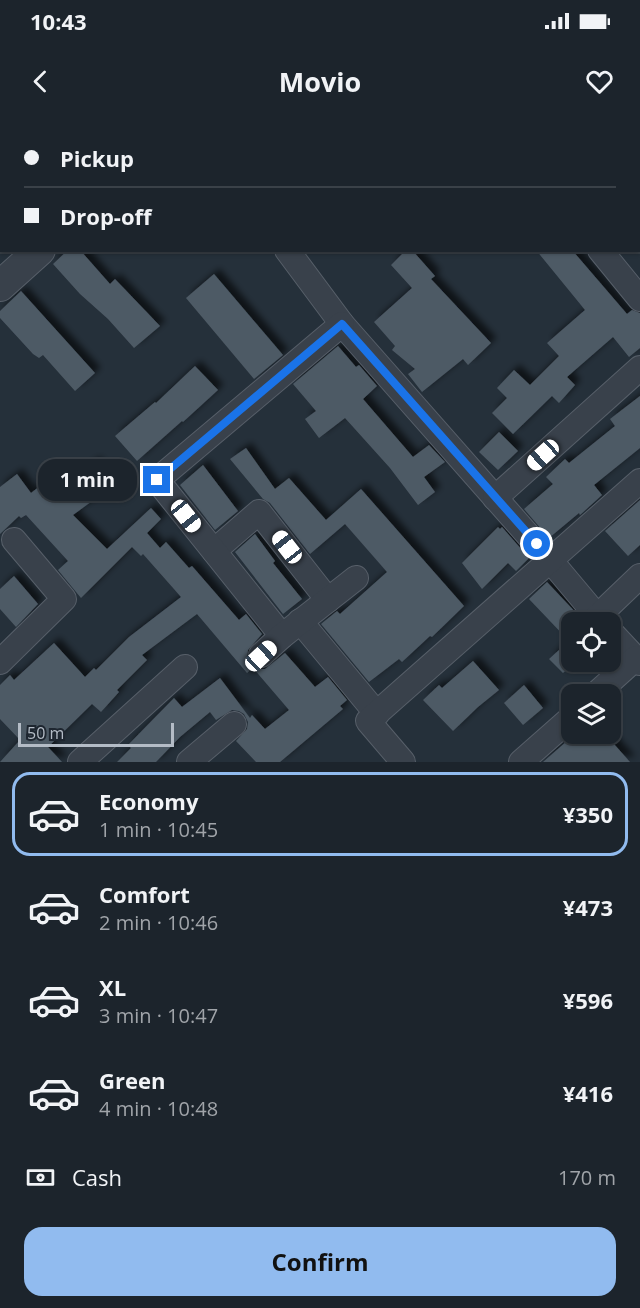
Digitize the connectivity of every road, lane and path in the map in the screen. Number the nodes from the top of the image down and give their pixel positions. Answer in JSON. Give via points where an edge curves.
{"nodes":[{"id":1,"x":38,"y":252,"type":"edge"},
{"id":2,"x":288,"y":252,"type":"edge"},
{"id":3,"x":602,"y":252,"type":"edge"},
{"id":4,"x":0,"y":286,"type":"edge"},
{"id":5,"x":640,"y":299,"type":"edge"},
{"id":6,"x":342,"y":324,"type":"junction"},
{"id":7,"x":640,"y":368,"type":"edge"},
{"id":8,"x":640,"y":481,"type":"edge"},
{"id":9,"x":495,"y":498,"type":"junction"},
{"id":10,"x":14,"y":540,"type":"dead end"},
{"id":11,"x":214,"y":551,"type":"junction"},
{"id":12,"x":550,"y":560,"type":"junction"},
{"id":13,"x":640,"y":576,"type":"edge"},
{"id":14,"x":356,"y":578,"type":"dead end"},
{"id":15,"x":328,"y":600,"type":"junction"},
{"id":16,"x":593,"y":612,"type":"edge"},
{"id":17,"x":612,"y":612,"type":"edge"},
{"id":18,"x":291,"y":628,"type":"junction"},
{"id":19,"x":621,"y":643,"type":"edge"},
{"id":20,"x":4,"y":650,"type":"edge"},
{"id":21,"x":261,"y":656,"type":"dead end"},
{"id":22,"x":638,"y":661,"type":"edge"},
{"id":23,"x":185,"y":668,"type":"dead end"},
{"id":24,"x":609,"y":684,"type":"edge"},
{"id":25,"x":377,"y":714,"type":"junction"},
{"id":26,"x":234,"y":724,"type":"dead end"},
{"id":27,"x":561,"y":727,"type":"edge"},
{"id":28,"x":80,"y":762,"type":"edge"},
{"id":29,"x":189,"y":762,"type":"edge"},
{"id":30,"x":404,"y":762,"type":"edge"},
{"id":31,"x":521,"y":762,"type":"edge"}],
"edges":[{"from":1,"to":4,"type":"street"},
{"from":2,"to":6,"type":"street"},
{"from":3,"to":5,"type":"street"},
{"from":6,"to":9,"type":"street"},
{"from":6,"to":11,"type":"street","via":[[157,480]]},
{"from":7,"to":9,"type":"street"},
{"from":8,"to":12,"type":"street"},
{"from":9,"to":12,"type":"street"},
{"from":10,"to":20,"type":"street","via":[[64,599]]},
{"from":11,"to":15,"type":"street","via":[[259,512]]},
{"from":11,"to":18,"type":"street"},
{"from":12,"to":16,"type":"street"},
{"from":12,"to":25,"type":"street"},
{"from":13,"to":17,"type":"street"},
{"from":14,"to":15,"type":"street"},
{"from":15,"to":18,"type":"street"},
{"from":18,"to":21,"type":"street"},
{"from":18,"to":25,"type":"street"},
{"from":19,"to":22,"type":"street"},
{"from":22,"to":24,"type":"street"},
{"from":23,"to":28,"type":"street"},
{"from":25,"to":30,"type":"street","via":[[368,721]]},
{"from":26,"to":29,"type":"street"},
{"from":27,"to":31,"type":"street"}]}
